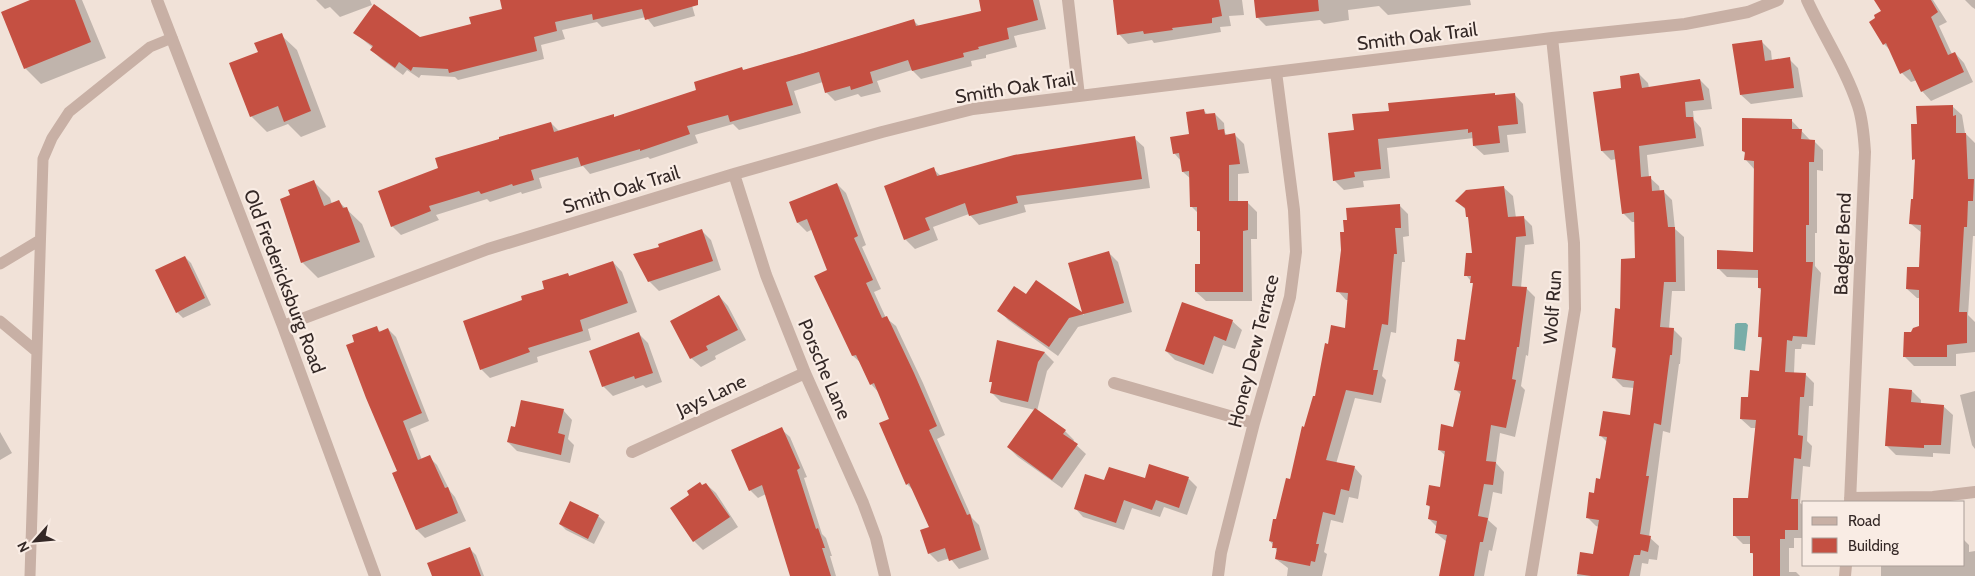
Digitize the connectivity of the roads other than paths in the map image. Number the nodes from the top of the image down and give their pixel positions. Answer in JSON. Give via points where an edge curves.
{"nodes":[{"id":1,"x":157,"y":0,"type":"edge"},
{"id":2,"x":1068,"y":0,"type":"edge"},
{"id":3,"x":1778,"y":0,"type":"edge"},
{"id":4,"x":1807,"y":0,"type":"edge"},
{"id":5,"x":172,"y":38,"type":"junction"},
{"id":6,"x":1552,"y":38,"type":"junction"},
{"id":7,"x":1276,"y":72,"type":"junction"},
{"id":8,"x":1079,"y":96,"type":"junction"},
{"id":9,"x":734,"y":174,"type":"junction"},
{"id":10,"x":40,"y":240,"type":"junction"},
{"id":11,"x":0,"y":264,"type":"edge"},
{"id":12,"x":0,"y":321,"type":"edge"},
{"id":13,"x":282,"y":326,"type":"junction"},
{"id":14,"x":36,"y":351,"type":"junction"},
{"id":15,"x":805,"y":373,"type":"junction"},
{"id":16,"x":1114,"y":383,"type":"dead end"},
{"id":17,"x":1254,"y":423,"type":"junction"},
{"id":18,"x":632,"y":452,"type":"dead end"},
{"id":19,"x":1975,"y":492,"type":"edge"},
{"id":20,"x":1850,"y":500,"type":"edge"},
{"id":21,"x":30,"y":576,"type":"edge"},
{"id":22,"x":375,"y":576,"type":"edge"},
{"id":23,"x":885,"y":576,"type":"edge"},
{"id":24,"x":1218,"y":576,"type":"edge"},
{"id":25,"x":1531,"y":576,"type":"edge"}],
"edges":[{"from":1,"to":5,"type":"street","name":"Old Fredericksburg Road"},
{"from":2,"to":8,"type":"street"},
{"from":3,"to":6,"type":"street","name":"Smith Oak Trail","via":[[1748,12],[1684,24]]},
{"from":4,"to":20,"type":"street","name":"Badger Bend","via":[[1851,88],[1863,125],[1865,152]]},
{"from":5,"to":10,"type":"lane","via":[[150,47],[69,112],[52,138],[43,160]]},
{"from":5,"to":13,"type":"street","name":"Old Fredericksburg Road"},
{"from":6,"to":7,"type":"street","name":"Smith Oak Trail"},
{"from":6,"to":25,"type":"street","name":"Wolf Run","via":[[1574,243],[1574,309]]},
{"from":7,"to":8,"type":"street","name":"Smith Oak Trail"},
{"from":7,"to":17,"type":"street","name":"Honey Dew Terrace","via":[[1294,210],[1296,252],[1290,297]]},
{"from":8,"to":9,"type":"street","name":"Smith Oak Trail","via":[[974,109]]},
{"from":9,"to":13,"type":"street","name":"Smith Oak Trail","via":[[488,249]]},
{"from":9,"to":15,"type":"street","name":"Porsche Lane","via":[[766,275]]},
{"from":10,"to":11,"type":"lane"},
{"from":10,"to":14,"type":"lane"},
{"from":12,"to":14,"type":"lane"},
{"from":13,"to":22,"type":"street","name":"Old Fredericksburg Road"},
{"from":14,"to":21,"type":"lane"},
{"from":15,"to":18,"type":"street","name":"Jays Lane"},
{"from":15,"to":23,"type":"street","name":"Porsche Lane","via":[[876,538]]},
{"from":16,"to":17,"type":"street"},
{"from":17,"to":24,"type":"street","name":"Honey Dew Terrace"},
{"from":19,"to":20,"type":"street"}]}
